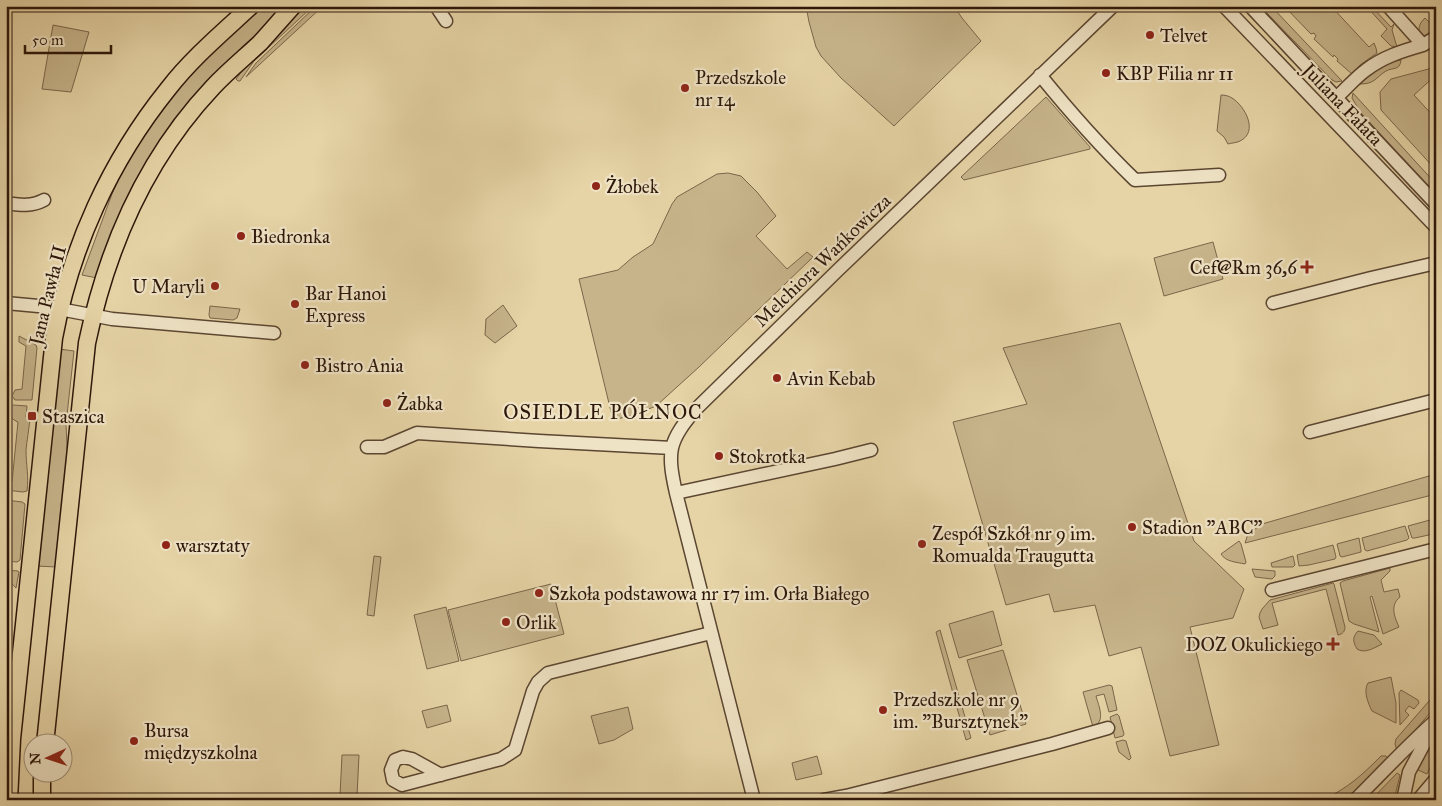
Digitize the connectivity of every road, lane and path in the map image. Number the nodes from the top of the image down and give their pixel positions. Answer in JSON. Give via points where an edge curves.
{"nodes":[{"id":1,"x":251,"y":6,"type":"edge"},
{"id":2,"x":293,"y":6,"type":"edge"},
{"id":3,"x":436,"y":6,"type":"edge"},
{"id":4,"x":1113,"y":6,"type":"edge"},
{"id":5,"x":1224,"y":6,"type":"edge"},
{"id":6,"x":1250,"y":6,"type":"edge"},
{"id":7,"x":1388,"y":6,"type":"edge"},
{"id":8,"x":446,"y":21,"type":"dead end"},
{"id":9,"x":1436,"y":37,"type":"edge"},
{"id":10,"x":1423,"y":45,"type":"junction"},
{"id":11,"x":1040,"y":75,"type":"junction"},
{"id":12,"x":1337,"y":97,"type":"junction"},
{"id":13,"x":1218,"y":175,"type":"dead end"},
{"id":14,"x":44,"y":200,"type":"dead end"},
{"id":15,"x":6,"y":203,"type":"edge"},
{"id":16,"x":1436,"y":204,"type":"edge"},
{"id":17,"x":1436,"y":227,"type":"edge"},
{"id":18,"x":1436,"y":264,"type":"edge"},
{"id":19,"x":6,"y":303,"type":"edge"},
{"id":20,"x":1273,"y":303,"type":"dead end"},
{"id":21,"x":60,"y":309,"type":"junction"},
{"id":22,"x":93,"y":316,"type":"junction"},
{"id":23,"x":274,"y":333,"type":"dead end"},
{"id":24,"x":1436,"y":400,"type":"edge"},
{"id":25,"x":1310,"y":432,"type":"dead end"},
{"id":26,"x":366,"y":447,"type":"dead end"},
{"id":27,"x":672,"y":448,"type":"junction"},
{"id":28,"x":871,"y":450,"type":"dead end"},
{"id":29,"x":676,"y":493,"type":"junction"},
{"id":30,"x":1436,"y":549,"type":"edge"},
{"id":31,"x":1272,"y":590,"type":"dead end"},
{"id":32,"x":712,"y":634,"type":"junction"},
{"id":33,"x":1436,"y":721,"type":"edge"},
{"id":34,"x":1108,"y":728,"type":"dead end"},
{"id":35,"x":45,"y":734,"type":"edge"},
{"id":36,"x":441,"y":775,"type":"dead end"},
{"id":37,"x":1435,"y":779,"type":"edge"},
{"id":38,"x":42,"y":784,"type":"edge"},
{"id":39,"x":9,"y":800,"type":"edge"},
{"id":40,"x":42,"y":800,"type":"edge"},
{"id":41,"x":754,"y":800,"type":"edge"},
{"id":42,"x":824,"y":800,"type":"edge"},
{"id":43,"x":1355,"y":800,"type":"edge"},
{"id":44,"x":1403,"y":800,"type":"edge"},
{"id":45,"x":1418,"y":800,"type":"edge"},
{"id":46,"x":1429,"y":800,"type":"edge"}],
"edges":[{"from":1,"to":21,"type":"main road","name":"Jana Pawła II","via":[[168,88],[135,134],[104,186],[84,233]]},
{"from":2,"to":22,"type":"main road","via":[[260,43],[213,87],[157,160],[122,226]]},
{"from":3,"to":8,"type":"street"},
{"from":4,"to":11,"type":"street","name":"Melchiora Wańkowicza"},
{"from":5,"to":17,"type":"street","name":"Juliana Fałata"},
{"from":6,"to":12,"type":"street","name":"Juliana Fałata"},
{"from":7,"to":10,"type":"street"},
{"from":9,"to":10,"type":"street"},
{"from":10,"to":12,"type":"street","via":[[1381,60],[1364,71]]},
{"from":11,"to":13,"type":"street","via":[[1085,129],[1135,180]]},
{"from":11,"to":27,"type":"street","name":"Melchiora Wańkowicza","via":[[695,410],[681,428]]},
{"from":12,"to":16,"type":"street","name":"Juliana Fałata"},
{"from":14,"to":15,"type":"street","via":[[34,205]]},
{"from":18,"to":20,"type":"street"},
{"from":19,"to":21,"type":"street"},
{"from":21,"to":22,"type":"street"},
{"from":21,"to":39,"type":"main road","name":"Jana Pawła II","via":[[54,338],[12,739]]},
{"from":22,"to":23,"type":"street"},
{"from":22,"to":35,"type":"main road","via":[[83,376]]},
{"from":24,"to":25,"type":"street"},
{"from":26,"to":27,"type":"street","via":[[384,447],[417,433]]},
{"from":27,"to":29,"type":"street","name":"Melchiora Wańkowicza"},
{"from":28,"to":29,"type":"street"},
{"from":29,"to":32,"type":"street","name":"Melchiora Wańkowicza"},
{"from":30,"to":31,"type":"street"},
{"from":32,"to":36,"type":"street","via":[[548,673],[533,691],[516,750],[501,759]]},
{"from":32,"to":41,"type":"street","name":"Melchiora Wańkowicza"},
{"from":33,"to":43,"type":"street"},
{"from":33,"to":44,"type":"street","via":[[1409,772]]},
{"from":34,"to":42,"type":"street"},
{"from":37,"to":45,"type":"street"},
{"from":37,"to":46,"type":"street"},
{"from":38,"to":40,"type":"main road"}]}
